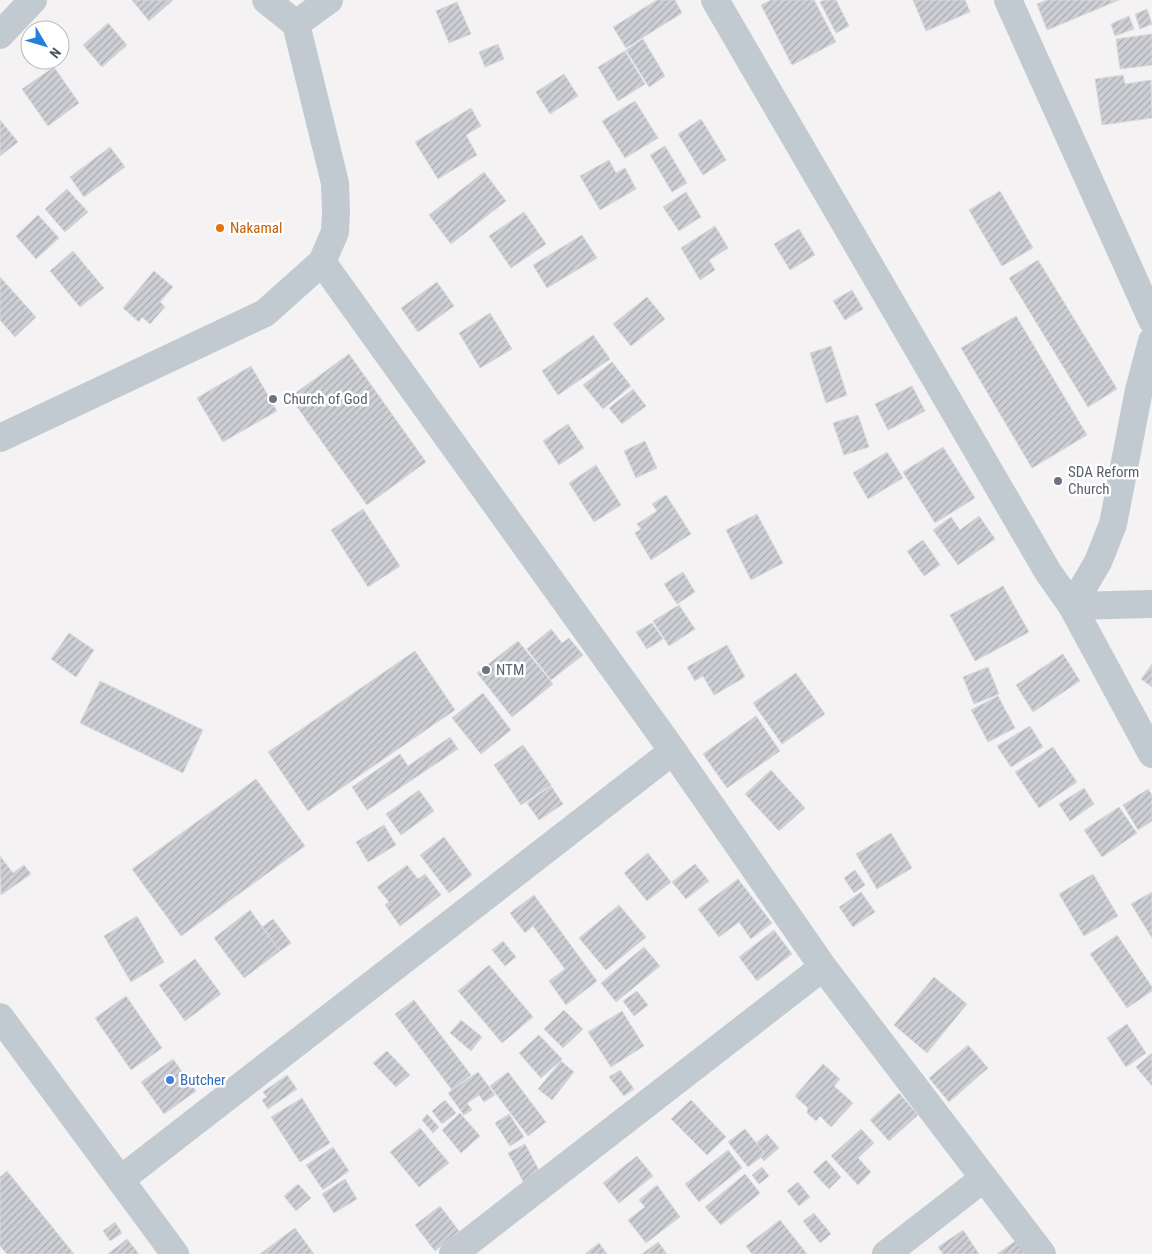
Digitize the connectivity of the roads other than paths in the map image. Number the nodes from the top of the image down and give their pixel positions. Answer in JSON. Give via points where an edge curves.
{"nodes":[{"id":1,"x":33,"y":0,"type":"edge"},
{"id":2,"x":266,"y":0,"type":"edge"},
{"id":3,"x":329,"y":0,"type":"edge"},
{"id":4,"x":716,"y":0,"type":"edge"},
{"id":5,"x":1008,"y":0,"type":"edge"},
{"id":6,"x":296,"y":24,"type":"junction"},
{"id":7,"x":0,"y":35,"type":"edge"},
{"id":8,"x":322,"y":262,"type":"junction"},
{"id":9,"x":1152,"y":320,"type":"edge"},
{"id":10,"x":1152,"y":341,"type":"edge"},
{"id":11,"x":0,"y":438,"type":"edge"},
{"id":12,"x":1152,"y":604,"type":"edge"},
{"id":13,"x":1072,"y":606,"type":"junction"},
{"id":14,"x":673,"y":751,"type":"junction"},
{"id":15,"x":1152,"y":754,"type":"edge"},
{"id":16,"x":823,"y":967,"type":"junction"},
{"id":17,"x":0,"y":1017,"type":"edge"},
{"id":18,"x":984,"y":1178,"type":"junction"},
{"id":19,"x":120,"y":1180,"type":"junction"},
{"id":20,"x":175,"y":1254,"type":"edge"},
{"id":21,"x":453,"y":1254,"type":"edge"},
{"id":22,"x":886,"y":1254,"type":"edge"},
{"id":23,"x":1042,"y":1254,"type":"edge"}],
"edges":[{"from":1,"to":7,"type":"street"},
{"from":2,"to":6,"type":"street"},
{"from":3,"to":6,"type":"street"},
{"from":4,"to":13,"type":"street","via":[[1048,572]]},
{"from":5,"to":9,"type":"street"},
{"from":6,"to":8,"type":"street","via":[[335,183],[335,232]]},
{"from":8,"to":11,"type":"street","via":[[265,313]]},
{"from":8,"to":14,"type":"street"},
{"from":10,"to":13,"type":"street","via":[[1139,390],[1113,524],[1098,562]]},
{"from":12,"to":13,"type":"street"},
{"from":13,"to":15,"type":"street"},
{"from":14,"to":16,"type":"street"},
{"from":14,"to":19,"type":"street"},
{"from":16,"to":18,"type":"street"},
{"from":16,"to":21,"type":"street"},
{"from":17,"to":19,"type":"street"},
{"from":18,"to":22,"type":"street"},
{"from":18,"to":23,"type":"street"},
{"from":19,"to":20,"type":"street"}]}
